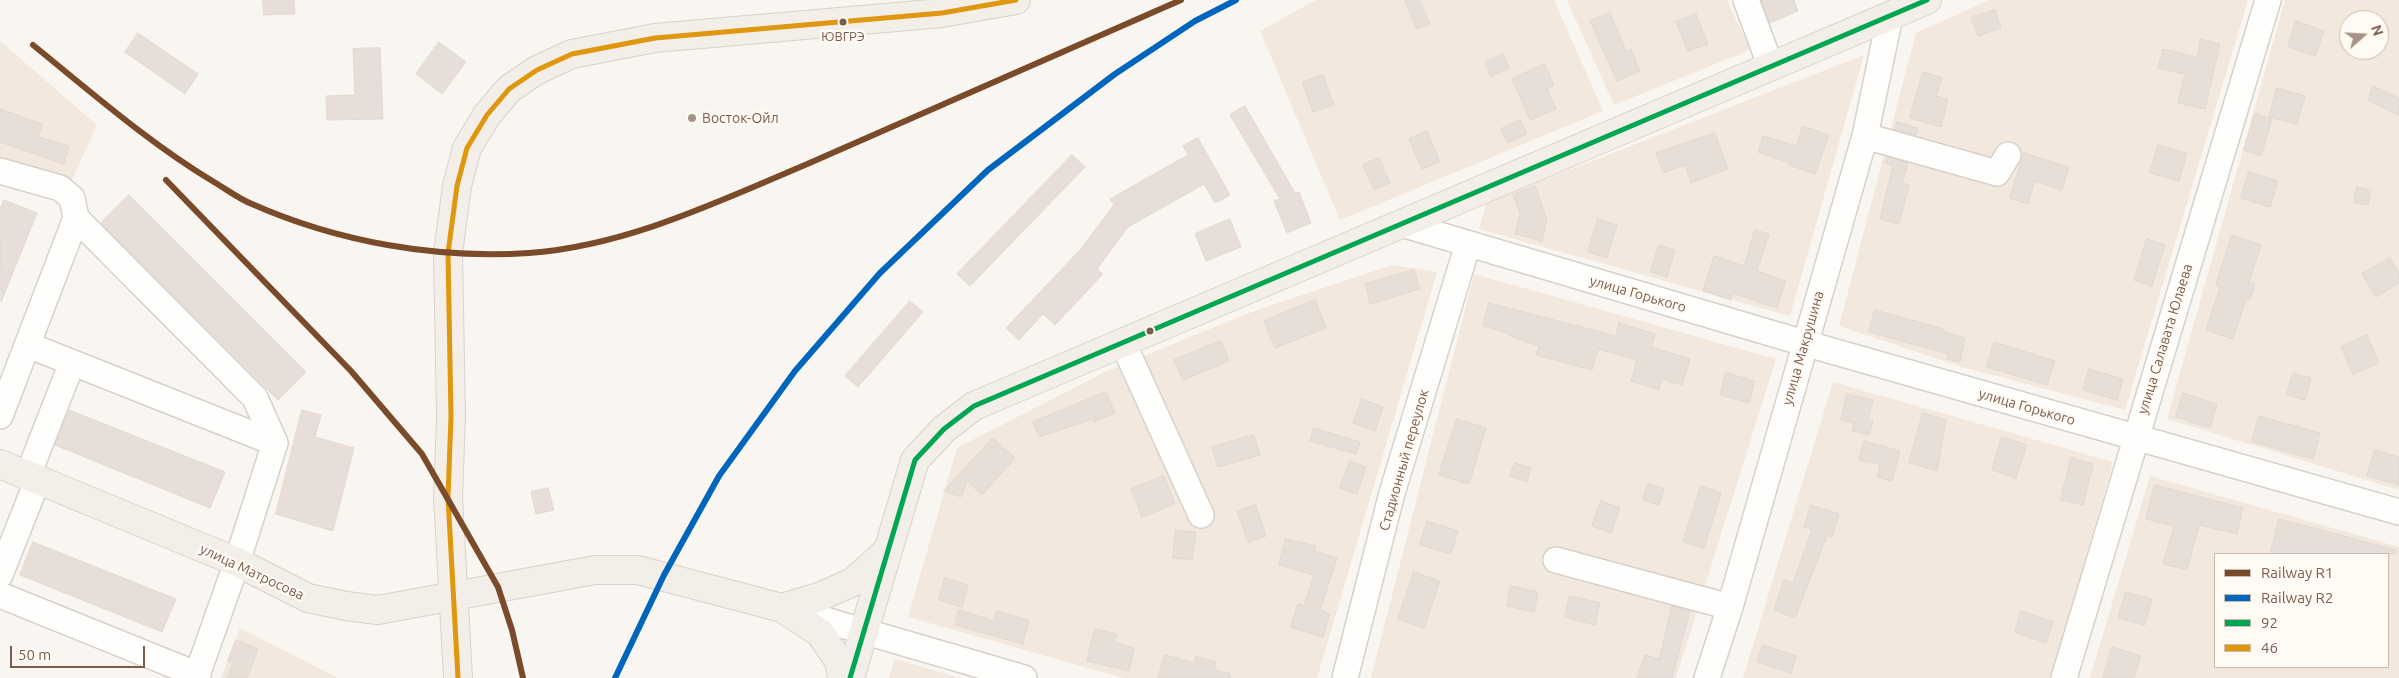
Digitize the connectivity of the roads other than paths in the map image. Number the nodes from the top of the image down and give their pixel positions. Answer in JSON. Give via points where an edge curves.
{"nodes":[{"id":1,"x":1016,"y":0,"type":"edge"},
{"id":2,"x":1746,"y":0,"type":"edge"},
{"id":3,"x":1927,"y":0,"type":"edge"},
{"id":4,"x":2268,"y":0,"type":"edge"},
{"id":5,"x":1890,"y":16,"type":"junction"},
{"id":6,"x":1771,"y":67,"type":"junction"},
{"id":7,"x":1865,"y":136,"type":"junction"},
{"id":8,"x":2008,"y":155,"type":"dead end"},
{"id":9,"x":0,"y":170,"type":"edge"},
{"id":10,"x":76,"y":218,"type":"junction"},
{"id":11,"x":1402,"y":224,"type":"junction"},
{"id":12,"x":1468,"y":244,"type":"junction"},
{"id":13,"x":1123,"y":342,"type":"junction"},
{"id":14,"x":1804,"y":343,"type":"junction"},
{"id":15,"x":28,"y":345,"type":"junction"},
{"id":16,"x":72,"y":363,"type":"junction"},
{"id":17,"x":0,"y":416,"type":"edge"},
{"id":18,"x":2135,"y":438,"type":"junction"},
{"id":19,"x":275,"y":443,"type":"junction"},
{"id":20,"x":0,"y":464,"type":"edge"},
{"id":21,"x":33,"y":477,"type":"junction"},
{"id":22,"x":2399,"y":512,"type":"edge"},
{"id":23,"x":1202,"y":515,"type":"dead end"},
{"id":24,"x":886,"y":552,"type":"junction"},
{"id":25,"x":1556,"y":560,"type":"dead end"},
{"id":26,"x":237,"y":562,"type":"junction"},
{"id":27,"x":0,"y":575,"type":"edge"},
{"id":28,"x":0,"y":595,"type":"edge"},
{"id":29,"x":453,"y":596,"type":"junction"},
{"id":30,"x":782,"y":608,"type":"junction"},
{"id":31,"x":1730,"y":608,"type":"junction"},
{"id":32,"x":864,"y":632,"type":"junction"},
{"id":33,"x":197,"y":676,"type":"edge"},
{"id":34,"x":458,"y":678,"type":"edge"},
{"id":35,"x":842,"y":678,"type":"edge"},
{"id":36,"x":850,"y":678,"type":"edge"},
{"id":37,"x":1024,"y":678,"type":"edge"},
{"id":38,"x":1345,"y":678,"type":"edge"},
{"id":39,"x":1707,"y":678,"type":"edge"},
{"id":40,"x":2064,"y":678,"type":"edge"}],
"edges":[{"from":1,"to":29,"type":"main road","via":[[942,14],[655,38],[572,54],[537,70],[509,89],[487,115],[467,148],[457,186],[448,253],[451,417],[448,496]]},
{"from":2,"to":6,"type":"street"},
{"from":3,"to":5,"type":"main road"},
{"from":4,"to":18,"type":"street","name":"улица Салавата Юлаева"},
{"from":5,"to":6,"type":"main road"},
{"from":5,"to":7,"type":"street","name":"улица Макрушина"},
{"from":6,"to":11,"type":"main road"},
{"from":7,"to":8,"type":"street","via":[[1997,173]]},
{"from":7,"to":14,"type":"street","name":"улица Макрушина"},
{"from":9,"to":10,"type":"street","via":[[60,188],[72,198]]},
{"from":10,"to":15,"type":"street"},
{"from":10,"to":19,"type":"street","via":[[255,398]]},
{"from":11,"to":12,"type":"street","name":"улица Горького"},
{"from":11,"to":13,"type":"main road"},
{"from":12,"to":14,"type":"street","name":"улица Горького"},
{"from":12,"to":38,"type":"street","name":"Стадионный переулок","via":[[1392,494]]},
{"from":13,"to":23,"type":"street"},
{"from":13,"to":24,"type":"main road","via":[[974,406],[944,429],[915,460]]},
{"from":14,"to":18,"type":"street","name":"улица Горького"},
{"from":14,"to":31,"type":"street","name":"улица Макрушина"},
{"from":15,"to":16,"type":"street"},
{"from":15,"to":17,"type":"street"},
{"from":16,"to":19,"type":"street"},
{"from":16,"to":21,"type":"street"},
{"from":18,"to":22,"type":"street","name":"улица Горького"},
{"from":18,"to":40,"type":"street","name":"улица Салавата Юлаева"},
{"from":19,"to":26,"type":"street"},
{"from":20,"to":21,"type":"main road","name":"улица Матросова"},
{"from":21,"to":26,"type":"main road","name":"улица Матросова"},
{"from":21,"to":27,"type":"street"},
{"from":24,"to":30,"type":"main road","via":[[853,582]]},
{"from":24,"to":32,"type":"main road"},
{"from":25,"to":31,"type":"street"},
{"from":26,"to":29,"type":"main road","name":"улица Матросова","via":[[308,598],[346,606],[378,610]]},
{"from":26,"to":33,"type":"street"},
{"from":28,"to":33,"type":"street"},
{"from":29,"to":30,"type":"main road","name":"улица Матросова","via":[[596,570],[638,570]]},
{"from":29,"to":34,"type":"main road"},
{"from":30,"to":32,"type":"street","name":"улица Матросова"},
{"from":30,"to":35,"type":"main road","name":"улица Матросова","via":[[820,633],[839,661]]},
{"from":31,"to":39,"type":"street","name":"улица Макрушина"},
{"from":32,"to":36,"type":"main road"},
{"from":32,"to":37,"type":"street","name":"улица Матросова"}]}
